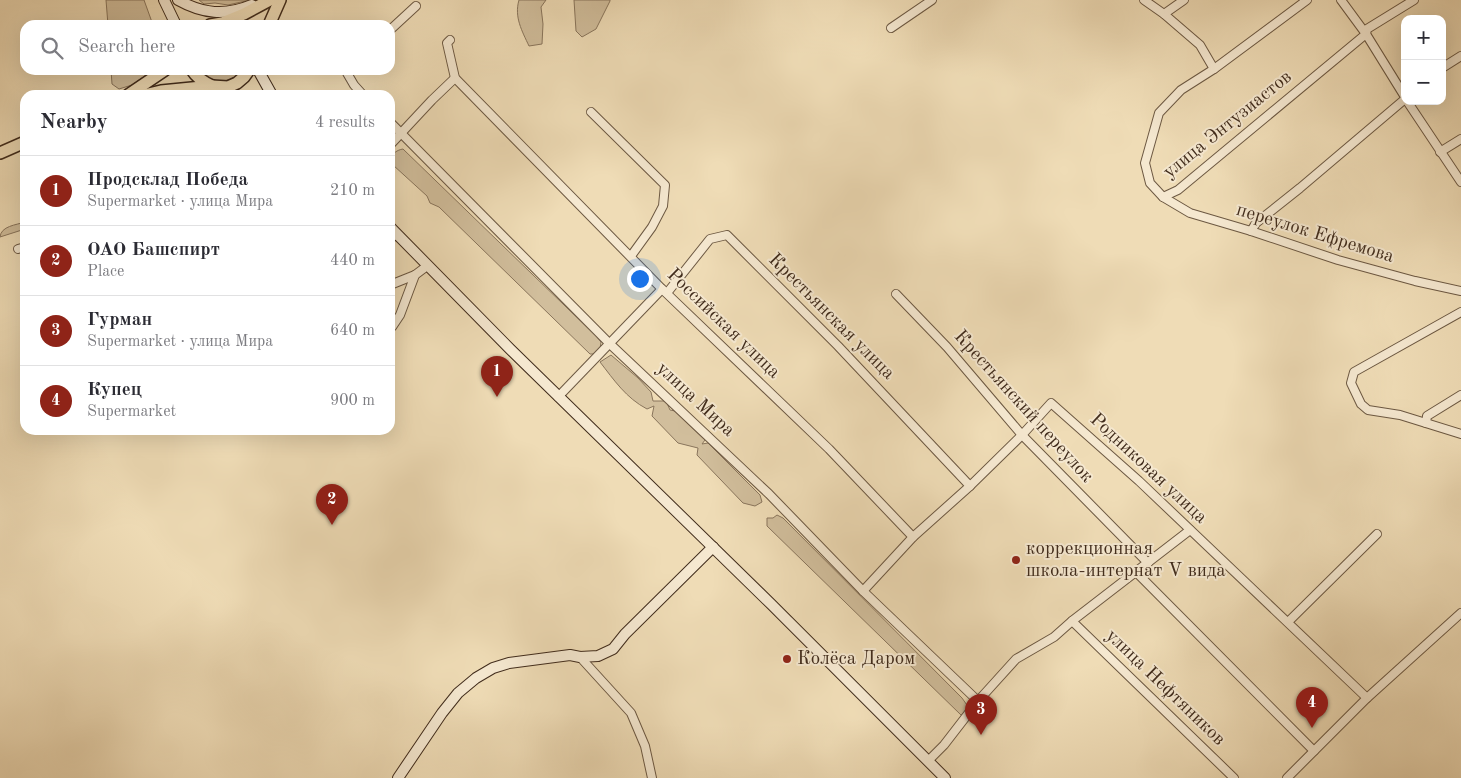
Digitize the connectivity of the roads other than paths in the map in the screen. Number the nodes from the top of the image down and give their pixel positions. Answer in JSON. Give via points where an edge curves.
{"nodes":[{"id":1,"x":164,"y":0,"type":"edge"},
{"id":2,"x":171,"y":0,"type":"edge"},
{"id":3,"x":178,"y":0,"type":"edge"},
{"id":4,"x":262,"y":0,"type":"edge"},
{"id":5,"x":270,"y":0,"type":"edge"},
{"id":6,"x":280,"y":0,"type":"edge"},
{"id":7,"x":932,"y":0,"type":"edge"},
{"id":8,"x":1144,"y":0,"type":"edge"},
{"id":9,"x":1184,"y":0,"type":"edge"},
{"id":10,"x":1307,"y":0,"type":"edge"},
{"id":11,"x":1341,"y":0,"type":"edge"},
{"id":12,"x":1414,"y":0,"type":"edge"},
{"id":13,"x":416,"y":6,"type":"dead end"},
{"id":14,"x":1164,"y":14,"type":"junction"},
{"id":15,"x":170,"y":20,"type":"edge"},
{"id":16,"x":174,"y":20,"type":"edge"},
{"id":17,"x":211,"y":20,"type":"edge"},
{"id":18,"x":230,"y":20,"type":"edge"},
{"id":19,"x":271,"y":20,"type":"edge"},
{"id":20,"x":395,"y":25,"type":"edge"},
{"id":21,"x":891,"y":28,"type":"dead end"},
{"id":22,"x":1366,"y":34,"type":"junction"},
{"id":23,"x":450,"y":40,"type":"dead end"},
{"id":24,"x":1461,"y":56,"type":"edge"},
{"id":25,"x":1446,"y":65,"type":"edge"},
{"id":26,"x":1214,"y":69,"type":"junction"},
{"id":27,"x":158,"y":75,"type":"edge"},
{"id":28,"x":196,"y":75,"type":"edge"},
{"id":29,"x":245,"y":75,"type":"edge"},
{"id":30,"x":261,"y":75,"type":"edge"},
{"id":31,"x":267,"y":75,"type":"edge"},
{"id":32,"x":348,"y":75,"type":"edge"},
{"id":33,"x":455,"y":78,"type":"junction"},
{"id":34,"x":212,"y":86,"type":"junction"},
{"id":35,"x":136,"y":90,"type":"edge"},
{"id":36,"x":178,"y":90,"type":"edge"},
{"id":37,"x":220,"y":90,"type":"edge"},
{"id":38,"x":270,"y":90,"type":"edge"},
{"id":39,"x":272,"y":90,"type":"edge"},
{"id":40,"x":358,"y":90,"type":"edge"},
{"id":41,"x":1401,"y":91,"type":"edge"},
{"id":42,"x":1401,"y":103,"type":"edge"},
{"id":43,"x":1410,"y":105,"type":"edge"},
{"id":44,"x":591,"y":112,"type":"dead end"},
{"id":45,"x":395,"y":127,"type":"edge"},
{"id":46,"x":401,"y":134,"type":"junction"},
{"id":47,"x":1461,"y":139,"type":"edge"},
{"id":48,"x":395,"y":140,"type":"edge"},
{"id":49,"x":20,"y":144,"type":"edge"},
{"id":50,"x":1440,"y":152,"type":"junction"},
{"id":51,"x":0,"y":153,"type":"edge"},
{"id":52,"x":1461,"y":182,"type":"edge"},
{"id":53,"x":1162,"y":197,"type":"junction"},
{"id":54,"x":1251,"y":231,"type":"junction"},
{"id":55,"x":395,"y":236,"type":"edge"},
{"id":56,"x":631,"y":256,"type":"junction"},
{"id":57,"x":427,"y":266,"type":"junction"},
{"id":58,"x":415,"y":275,"type":"junction"},
{"id":59,"x":395,"y":283,"type":"edge"},
{"id":60,"x":664,"y":291,"type":"junction"},
{"id":61,"x":1461,"y":291,"type":"edge"},
{"id":62,"x":896,"y":294,"type":"dead end"},
{"id":63,"x":1461,"y":312,"type":"edge"},
{"id":64,"x":395,"y":322,"type":"edge"},
{"id":65,"x":610,"y":344,"type":"junction"},
{"id":66,"x":1461,"y":395,"type":"edge"},
{"id":67,"x":558,"y":397,"type":"junction"},
{"id":68,"x":1426,"y":423,"type":"junction"},
{"id":69,"x":1461,"y":434,"type":"edge"},
{"id":70,"x":1022,"y":436,"type":"junction"},
{"id":71,"x":970,"y":486,"type":"junction"},
{"id":72,"x":1190,"y":530,"type":"junction"},
{"id":73,"x":1377,"y":534,"type":"dead end"},
{"id":74,"x":913,"y":537,"type":"junction"},
{"id":75,"x":713,"y":547,"type":"junction"},
{"id":76,"x":1148,"y":563,"type":"junction"},
{"id":77,"x":1136,"y":572,"type":"junction"},
{"id":78,"x":863,"y":591,"type":"junction"},
{"id":79,"x":1461,"y":613,"type":"edge"},
{"id":80,"x":1072,"y":620,"type":"junction"},
{"id":81,"x":1288,"y":622,"type":"junction"},
{"id":82,"x":580,"y":657,"type":"junction"},
{"id":83,"x":1367,"y":698,"type":"junction"},
{"id":84,"x":978,"y":701,"type":"junction"},
{"id":85,"x":1314,"y":751,"type":"junction"},
{"id":86,"x":928,"y":761,"type":"junction"},
{"id":87,"x":398,"y":778,"type":"edge"},
{"id":88,"x":652,"y":778,"type":"edge"},
{"id":89,"x":945,"y":778,"type":"edge"},
{"id":90,"x":1234,"y":778,"type":"edge"},
{"id":91,"x":1287,"y":778,"type":"edge"}],
"edges":[{"from":1,"to":15,"type":"main road"},
{"from":1,"to":16,"type":"main road"},
{"from":2,"to":17,"type":"main road"},
{"from":3,"to":4,"type":"main road","via":[[201,10],[228,12]]},
{"from":5,"to":18,"type":"main road"},
{"from":6,"to":19,"type":"main road"},
{"from":7,"to":21,"type":"street"},
{"from":8,"to":14,"type":"street"},
{"from":9,"to":14,"type":"street"},
{"from":10,"to":26,"type":"street","name":"улица Энтузиастов"},
{"from":11,"to":22,"type":"street"},
{"from":12,"to":22,"type":"street","name":"улица Энтузиастов","via":[[1367,29]]},
{"from":13,"to":20,"type":"street"},
{"from":14,"to":26,"type":"street","via":[[1200,44]]},
{"from":22,"to":41,"type":"street"},
{"from":22,"to":53,"type":"street","name":"улица Энтузиастов","via":[[1178,190]]},
{"from":23,"to":33,"type":"street","via":[[447,43]]},
{"from":24,"to":25,"type":"street"},
{"from":26,"to":53,"type":"street","name":"улица Энтузиастов","via":[[1181,90],[1159,113],[1145,163],[1150,183]]},
{"from":27,"to":35,"type":"main road"},
{"from":28,"to":34,"type":"main road"},
{"from":29,"to":34,"type":"main road","via":[[228,87]]},
{"from":30,"to":38,"type":"main road"},
{"from":31,"to":39,"type":"main road"},
{"from":32,"to":40,"type":"street"},
{"from":33,"to":46,"type":"street"},
{"from":33,"to":56,"type":"street","name":"Российская улица"},
{"from":34,"to":36,"type":"main road"},
{"from":34,"to":37,"type":"main road"},
{"from":42,"to":54,"type":"street","via":[[1256,223]]},
{"from":43,"to":50,"type":"street"},
{"from":44,"to":56,"type":"street","via":[[665,184],[663,206]]},
{"from":45,"to":46,"type":"street","name":"улица Мира"},
{"from":46,"to":48,"type":"street"},
{"from":46,"to":65,"type":"street","name":"улица Мира"},
{"from":47,"to":50,"type":"street"},
{"from":49,"to":51,"type":"main road"},
{"from":50,"to":52,"type":"street"},
{"from":53,"to":54,"type":"street","name":"переулок Ефремова","via":[[1190,213]]},
{"from":54,"to":61,"type":"street","name":"переулок Ефремова","via":[[1338,260]]},
{"from":55,"to":57,"type":"main road"},
{"from":56,"to":60,"type":"street","name":"Российская улица"},
{"from":57,"to":58,"type":"street"},
{"from":57,"to":67,"type":"main road"},
{"from":58,"to":59,"type":"street"},
{"from":58,"to":64,"type":"street"},
{"from":60,"to":65,"type":"street"},
{"from":60,"to":71,"type":"street","name":"Крестьянская улица","via":[[710,239],[727,235],[838,346]]},
{"from":60,"to":74,"type":"street","name":"Российская улица","via":[[829,449]]},
{"from":62,"to":70,"type":"street","name":"Крестьянский переулок","via":[[947,347]]},
{"from":63,"to":68,"type":"street","via":[[1354,372],[1351,383],[1361,404],[1368,410]]},
{"from":65,"to":67,"type":"street"},
{"from":65,"to":78,"type":"street","name":"улица Мира","via":[[769,494]]},
{"from":66,"to":68,"type":"street","via":[[1427,416]]},
{"from":67,"to":75,"type":"main road"},
{"from":68,"to":69,"type":"street"},
{"from":70,"to":71,"type":"street"},
{"from":70,"to":72,"type":"street","name":"Родниковая улица","via":[[1051,402]]},
{"from":70,"to":76,"type":"street","name":"Крестьянский переулок"},
{"from":71,"to":74,"type":"street"},
{"from":72,"to":76,"type":"street"},
{"from":72,"to":81,"type":"street","name":"Родниковая улица"},
{"from":73,"to":81,"type":"street"},
{"from":74,"to":78,"type":"street"},
{"from":75,"to":82,"type":"main road","via":[[613,649],[598,656]]},
{"from":75,"to":86,"type":"main road"},
{"from":76,"to":77,"type":"street"},
{"from":77,"to":80,"type":"street"},
{"from":77,"to":85,"type":"street"},
{"from":78,"to":84,"type":"street","name":"улица Мира"},
{"from":79,"to":83,"type":"street"},
{"from":80,"to":84,"type":"street","via":[[1054,637],[1016,659]]},
{"from":80,"to":90,"type":"street","name":"улица Нефтяников"},
{"from":81,"to":83,"type":"street","name":"Родниковая улица"},
{"from":82,"to":87,"type":"main road","via":[[570,655],[509,663],[476,678],[442,713]]},
{"from":82,"to":88,"type":"street","via":[[631,713],[645,746]]},
{"from":83,"to":85,"type":"street"},
{"from":84,"to":86,"type":"street"},
{"from":85,"to":91,"type":"street"},
{"from":86,"to":89,"type":"main road"}]}
